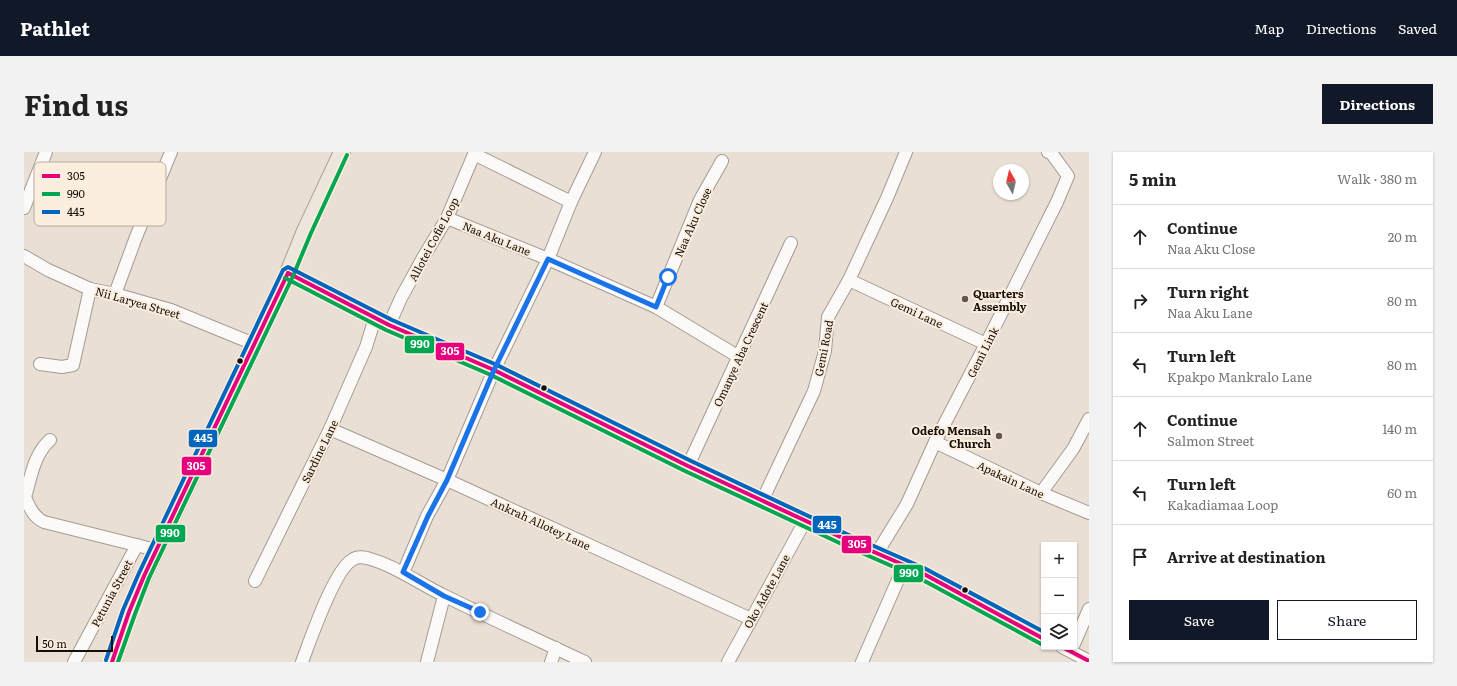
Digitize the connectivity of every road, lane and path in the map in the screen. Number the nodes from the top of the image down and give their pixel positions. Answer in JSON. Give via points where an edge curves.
{"nodes":[{"id":1,"x":46,"y":152,"type":"edge"},
{"id":2,"x":171,"y":152,"type":"edge"},
{"id":3,"x":342,"y":152,"type":"edge"},
{"id":4,"x":595,"y":152,"type":"edge"},
{"id":5,"x":906,"y":152,"type":"edge"},
{"id":6,"x":1048,"y":152,"type":"edge"},
{"id":7,"x":474,"y":153,"type":"edge"},
{"id":8,"x":722,"y":160,"type":"dead end"},
{"id":9,"x":42,"y":162,"type":"edge"},
{"id":10,"x":166,"y":164,"type":"edge"},
{"id":11,"x":34,"y":183,"type":"edge"},
{"id":12,"x":571,"y":202,"type":"junction"},
{"id":13,"x":24,"y":208,"type":"edge"},
{"id":14,"x":447,"y":218,"type":"junction"},
{"id":15,"x":141,"y":226,"type":"edge"},
{"id":16,"x":791,"y":243,"type":"dead end"},
{"id":17,"x":24,"y":256,"type":"edge"},
{"id":18,"x":548,"y":259,"type":"junction"},
{"id":19,"x":288,"y":273,"type":"junction"},
{"id":20,"x":849,"y":280,"type":"junction"},
{"id":21,"x":90,"y":288,"type":"junction"},
{"id":22,"x":115,"y":294,"type":"junction"},
{"id":23,"x":656,"y":307,"type":"junction"},
{"id":24,"x":375,"y":318,"type":"junction"},
{"id":25,"x":389,"y":325,"type":"junction"},
{"id":26,"x":254,"y":344,"type":"junction"},
{"id":27,"x":986,"y":344,"type":"junction"},
{"id":28,"x":739,"y":357,"type":"junction"},
{"id":29,"x":40,"y":364,"type":"dead end"},
{"id":30,"x":494,"y":370,"type":"junction"},
{"id":31,"x":1089,"y":418,"type":"edge"},
{"id":32,"x":330,"y":429,"type":"junction"},
{"id":33,"x":50,"y":440,"type":"dead end"},
{"id":34,"x":935,"y":442,"type":"junction"},
{"id":35,"x":688,"y":466,"type":"junction"},
{"id":36,"x":447,"y":480,"type":"junction"},
{"id":37,"x":1041,"y":494,"type":"junction"},
{"id":38,"x":24,"y":496,"type":"edge"},
{"id":39,"x":762,"y":501,"type":"junction"},
{"id":40,"x":1089,"y":513,"type":"edge"},
{"id":41,"x":28,"y":514,"type":"edge"},
{"id":42,"x":805,"y":521,"type":"junction"},
{"id":43,"x":137,"y":545,"type":"junction"},
{"id":44,"x":156,"y":550,"type":"junction"},
{"id":45,"x":877,"y":553,"type":"junction"},
{"id":46,"x":904,"y":566,"type":"junction"},
{"id":47,"x":403,"y":572,"type":"junction"},
{"id":48,"x":255,"y":581,"type":"dead end"},
{"id":49,"x":444,"y":596,"type":"junction"},
{"id":50,"x":1089,"y":609,"type":"edge"},
{"id":51,"x":751,"y":619,"type":"junction"},
{"id":52,"x":1077,"y":633,"type":"edge"},
{"id":53,"x":1041,"y":636,"type":"edge"},
{"id":54,"x":556,"y":648,"type":"junction"},
{"id":55,"x":1074,"y":650,"type":"edge"},
{"id":56,"x":1089,"y":661,"type":"edge"},
{"id":57,"x":74,"y":662,"type":"edge"},
{"id":58,"x":112,"y":662,"type":"edge"},
{"id":59,"x":302,"y":662,"type":"edge"},
{"id":60,"x":427,"y":662,"type":"edge"},
{"id":61,"x":551,"y":662,"type":"edge"},
{"id":62,"x":585,"y":662,"type":"edge"},
{"id":63,"x":728,"y":662,"type":"edge"},
{"id":64,"x":862,"y":662,"type":"edge"}],
"edges":[{"from":1,"to":9,"type":"street"},
{"from":2,"to":10,"type":"street"},
{"from":3,"to":19,"type":"main road"},
{"from":4,"to":12,"type":"street"},
{"from":5,"to":20,"type":"street","name":"Gemi Road"},
{"from":6,"to":27,"type":"street","name":"Gemi Link","via":[[1068,176]]},
{"from":7,"to":12,"type":"street"},
{"from":7,"to":14,"type":"street","name":"Allotei Cofie Loop"},
{"from":8,"to":23,"type":"street","name":"Naa Aku Close","via":[[700,200]]},
{"from":11,"to":13,"type":"street"},
{"from":12,"to":18,"type":"street"},
{"from":14,"to":18,"type":"street","name":"Naa Aku Lane"},
{"from":14,"to":25,"type":"street","name":"Allotei Cofie Loop","via":[[401,298]]},
{"from":15,"to":22,"type":"street"},
{"from":16,"to":28,"type":"street","name":"Omanye Aba Crescent"},
{"from":17,"to":21,"type":"street","name":"Nii Laryea Street","via":[[48,270]]},
{"from":18,"to":23,"type":"street","name":"Naa Aku Lane"},
{"from":18,"to":30,"type":"street"},
{"from":19,"to":24,"type":"street"},
{"from":19,"to":26,"type":"main road"},
{"from":20,"to":27,"type":"street","name":"Gemi Lane"},
{"from":20,"to":39,"type":"street","name":"Gemi Road","via":[[828,317],[825,351],[814,391]]},
{"from":21,"to":22,"type":"street","name":"Nii Laryea Street"},
{"from":21,"to":29,"type":"street","via":[[73,365],[62,367]]},
{"from":22,"to":26,"type":"street","name":"Nii Laryea Street","via":[[171,310]]},
{"from":23,"to":28,"type":"street","name":"Naa Aku Lane"},
{"from":24,"to":25,"type":"street"},
{"from":24,"to":32,"type":"street","name":"Sardine Lane","via":[[366,347]]},
{"from":25,"to":30,"type":"street"},
{"from":26,"to":44,"type":"main road"},
{"from":27,"to":34,"type":"street","name":"Gemi Link"},
{"from":28,"to":35,"type":"street","name":"Omanye Aba Crescent"},
{"from":30,"to":35,"type":"street"},
{"from":30,"to":36,"type":"street"},
{"from":31,"to":37,"type":"street","via":[[1073,449]]},
{"from":32,"to":36,"type":"street","name":"Ankrah Allotey Lane"},
{"from":32,"to":48,"type":"street","name":"Sardine Lane"},
{"from":33,"to":38,"type":"street","via":[[38,455]]},
{"from":34,"to":37,"type":"street","name":"Apakain Lane"},
{"from":34,"to":45,"type":"street","name":"Gemi Link","via":[[907,504]]},
{"from":35,"to":39,"type":"street"},
{"from":36,"to":47,"type":"street"},
{"from":36,"to":51,"type":"street","name":"Ankrah Allotey Lane"},
{"from":37,"to":40,"type":"street","name":"Apakain Lane"},
{"from":38,"to":41,"type":"street"},
{"from":39,"to":42,"type":"street"},
{"from":41,"to":43,"type":"street","via":[[44,522]]},
{"from":42,"to":45,"type":"street"},
{"from":42,"to":51,"type":"street","name":"Oko Adote Lane"},
{"from":43,"to":44,"type":"street"},
{"from":43,"to":57,"type":"street","name":"Petunia Street"},
{"from":44,"to":58,"type":"main road","via":[[129,612]]},
{"from":45,"to":46,"type":"street"},
{"from":46,"to":53,"type":"street","via":[[922,573]]},
{"from":46,"to":64,"type":"street"},
{"from":47,"to":49,"type":"street"},
{"from":47,"to":59,"type":"street","via":[[360,557],[345,566],[329,594]]},
{"from":49,"to":54,"type":"street"},
{"from":49,"to":60,"type":"street"},
{"from":50,"to":52,"type":"street"},
{"from":51,"to":63,"type":"street","name":"Oko Adote Lane"},
{"from":54,"to":61,"type":"street"},
{"from":54,"to":62,"type":"street"},
{"from":55,"to":56,"type":"street"}]}
